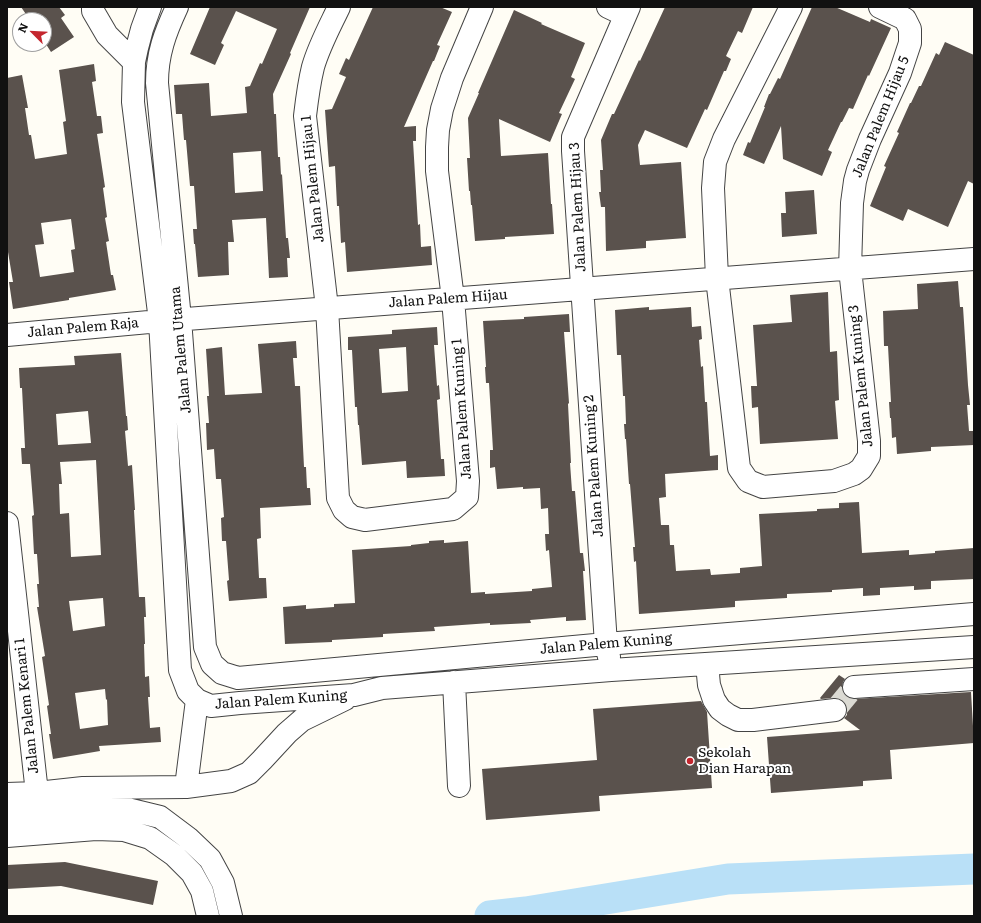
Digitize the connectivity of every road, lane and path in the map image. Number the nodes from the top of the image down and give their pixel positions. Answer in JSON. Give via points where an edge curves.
{"nodes":[{"id":1,"x":93,"y":7,"type":"edge"},
{"id":2,"x":150,"y":7,"type":"edge"},
{"id":3,"x":177,"y":7,"type":"edge"},
{"id":4,"x":339,"y":7,"type":"edge"},
{"id":5,"x":482,"y":7,"type":"edge"},
{"id":6,"x":791,"y":7,"type":"edge"},
{"id":7,"x":880,"y":7,"type":"edge"},
{"id":8,"x":620,"y":10,"type":"edge"},
{"id":9,"x":134,"y":62,"type":"junction"},
{"id":10,"x":974,"y":259,"type":"edge"},
{"id":11,"x":850,"y":269,"type":"junction"},
{"id":12,"x":717,"y":278,"type":"junction"},
{"id":13,"x":582,"y":289,"type":"junction"},
{"id":14,"x":453,"y":299,"type":"junction"},
{"id":15,"x":327,"y":308,"type":"junction"},
{"id":16,"x":170,"y":320,"type":"junction"},
{"id":17,"x":7,"y":335,"type":"edge"},
{"id":18,"x":7,"y":523,"type":"edge"},
{"id":19,"x":974,"y":614,"type":"edge"},
{"id":20,"x":13,"y":638,"type":"edge"},
{"id":21,"x":606,"y":644,"type":"junction"},
{"id":22,"x":974,"y":647,"type":"edge"},
{"id":23,"x":707,"y":664,"type":"junction"},
{"id":24,"x":611,"y":670,"type":"junction"},
{"id":25,"x":238,"y":678,"type":"joint"},
{"id":26,"x":974,"y":679,"type":"edge"},
{"id":27,"x":454,"y":682,"type":"junction"},
{"id":28,"x":854,"y":687,"type":"dead end"},
{"id":29,"x":354,"y":695,"type":"junction"},
{"id":30,"x":193,"y":696,"type":"junction"},
{"id":31,"x":835,"y":710,"type":"tunnel mouth"},
{"id":32,"x":459,"y":786,"type":"dead end"},
{"id":33,"x":186,"y":787,"type":"junction"},
{"id":34,"x":37,"y":793,"type":"junction"},
{"id":35,"x":7,"y":794,"type":"edge"},
{"id":36,"x":7,"y":814,"type":"edge"},
{"id":37,"x":7,"y":836,"type":"edge"},
{"id":38,"x":230,"y":915,"type":"edge"},
{"id":39,"x":208,"y":916,"type":"edge"}],
"edges":[{"from":1,"to":9,"type":"street","via":[[107,35]]},
{"from":2,"to":9,"type":"street","name":"Jalan Palem Utama"},
{"from":3,"to":16,"type":"street","name":"Jalan Palem Utama","via":[[157,63]]},
{"from":4,"to":15,"type":"street","name":"Jalan Palem Hijau 1","via":[[313,66],[305,116]]},
{"from":5,"to":14,"type":"street","via":[[452,78],[438,130],[437,171]]},
{"from":6,"to":12,"type":"street","via":[[715,162],[713,188]]},
{"from":7,"to":11,"type":"street","name":"Jalan Palem Hijau 5","via":[[905,19],[910,29],[910,43],[900,73],[858,170],[852,203]]},
{"from":8,"to":13,"type":"street","name":"Jalan Palem Hijau 3","via":[[573,137]]},
{"from":9,"to":16,"type":"street","name":"Jalan Palem Utama","via":[[135,122]]},
{"from":10,"to":11,"type":"street","name":"Jalan Palem Hijau"},
{"from":11,"to":12,"type":"street","name":"Jalan Palem Hijau"},
{"from":11,"to":12,"type":"street","name":"Jalan Palem Kuning 3","via":[[869,456],[854,474],[834,481],[763,487],[748,481],[739,468]]},
{"from":12,"to":13,"type":"street","name":"Jalan Palem Hijau"},
{"from":13,"to":14,"type":"street","name":"Jalan Palem Hijau"},
{"from":13,"to":21,"type":"street","name":"Jalan Palem Kuning 2"},
{"from":14,"to":15,"type":"street","name":"Jalan Palem Hijau"},
{"from":14,"to":15,"type":"street","name":"Jalan Palem Kuning 1","via":[[468,481],[467,497],[453,509],[365,520],[352,517],[344,510],[338,498]]},
{"from":15,"to":16,"type":"street","name":"Jalan Palem Hijau"},
{"from":16,"to":17,"type":"street","name":"Jalan Palem Raja"},
{"from":16,"to":25,"type":"street","name":"Jalan Palem Utama","via":[[205,647],[212,664],[222,673]]},
{"from":16,"to":30,"type":"street","name":"Jalan Palem Utama","via":[[180,670]]},
{"from":18,"to":20,"type":"street","name":"Jalan Palem Kenari 1"},
{"from":19,"to":21,"type":"street","name":"Jalan Palem Kuning"},
{"from":20,"to":34,"type":"street","name":"Jalan Palem Kenari 1"},
{"from":21,"to":24,"type":"street","name":"Jalan Palem Kuning 2"},
{"from":21,"to":25,"type":"street","name":"Jalan Palem Kuning"},
{"from":22,"to":23,"type":"street","name":"Jalan Palem Kuning"},
{"from":23,"to":24,"type":"street","name":"Jalan Palem Kuning"},
{"from":23,"to":31,"type":"street","via":[[709,685],[714,700],[720,710],[738,720]]},
{"from":24,"to":27,"type":"street","name":"Jalan Palem Kuning"},
{"from":26,"to":28,"type":"street"},
{"from":27,"to":29,"type":"street","name":"Jalan Palem Kuning","via":[[382,688]]},
{"from":27,"to":32,"type":"street"},
{"from":29,"to":30,"type":"street","name":"Jalan Palem Kuning","via":[[211,706]]},
{"from":29,"to":33,"type":"street","name":"Jalan Palem Kuning","via":[[302,720],[249,773],[231,781]]},
{"from":30,"to":33,"type":"street"},
{"from":33,"to":34,"type":"street","name":"Jalan Palem Kuning","via":[[83,788]]},
{"from":34,"to":35,"type":"street","name":"Jalan Palem Kuning"},
{"from":36,"to":38,"type":"street","via":[[96,807],[127,808],[160,817],[210,858],[223,883]]},
{"from":37,"to":39,"type":"street","via":[[124,830],[150,838],[192,872],[202,891]]}]}
